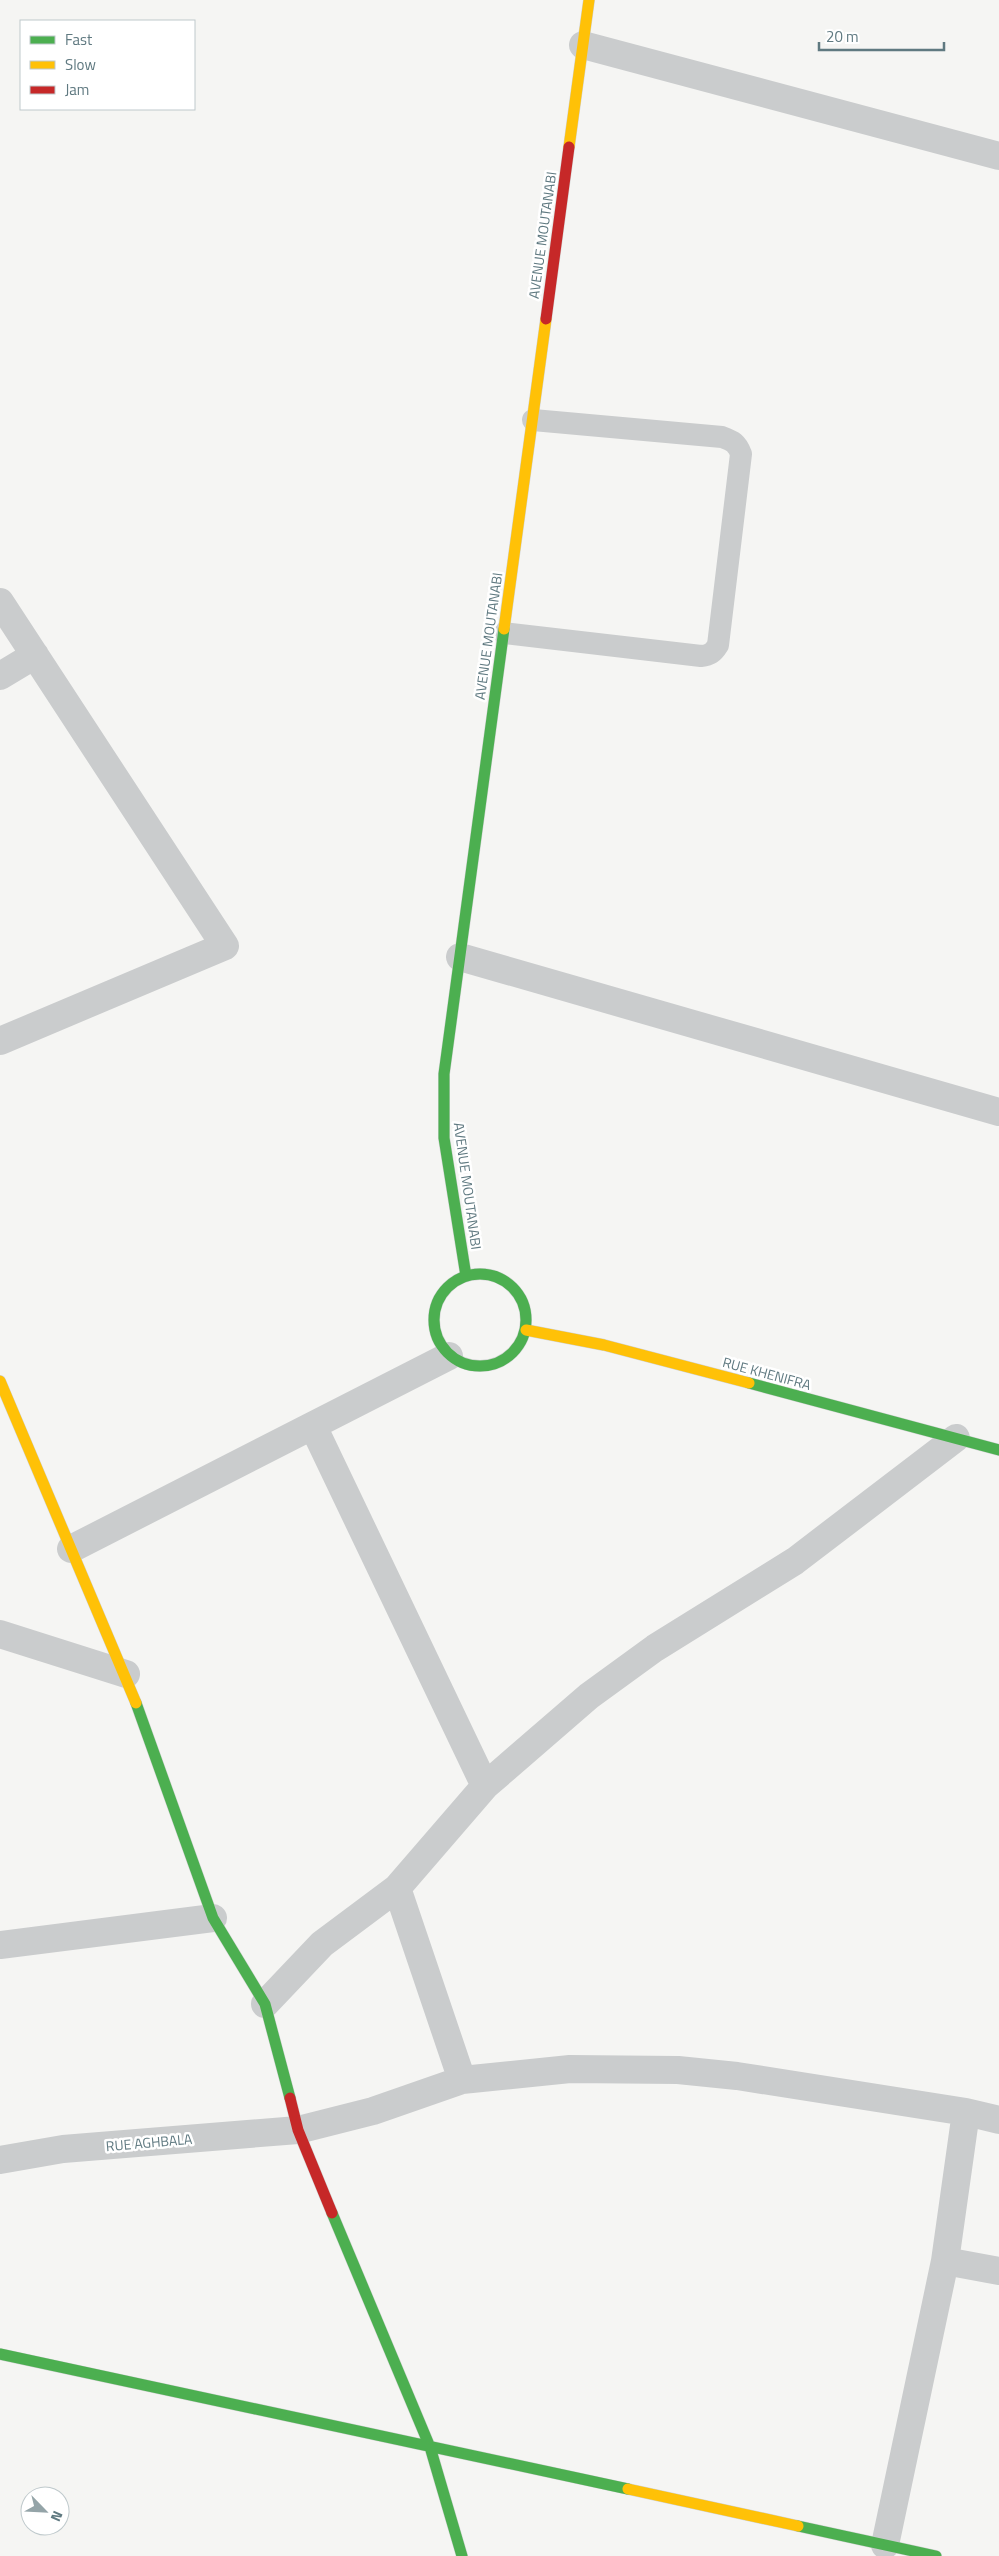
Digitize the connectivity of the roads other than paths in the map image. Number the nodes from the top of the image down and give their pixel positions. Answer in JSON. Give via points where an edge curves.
{"nodes":[{"id":1,"x":589,"y":0,"type":"edge"},
{"id":2,"x":583,"y":45,"type":"junction"},
{"id":3,"x":999,"y":156,"type":"edge"},
{"id":4,"x":532,"y":420,"type":"junction"},
{"id":5,"x":0,"y":602,"type":"edge"},
{"id":6,"x":504,"y":633,"type":"junction"},
{"id":7,"x":35,"y":655,"type":"junction"},
{"id":8,"x":0,"y":676,"type":"edge"},
{"id":9,"x":460,"y":957,"type":"junction"},
{"id":10,"x":0,"y":1041,"type":"edge"},
{"id":11,"x":999,"y":1112,"type":"edge"},
{"id":12,"x":466,"y":1276,"type":"junction"},
{"id":13,"x":526,"y":1330,"type":"junction"},
{"id":14,"x":449,"y":1356,"type":"junction"},
{"id":15,"x":0,"y":1381,"type":"edge"},
{"id":16,"x":313,"y":1426,"type":"junction"},
{"id":17,"x":956,"y":1438,"type":"junction"},
{"id":18,"x":999,"y":1450,"type":"edge"},
{"id":19,"x":71,"y":1549,"type":"junction"},
{"id":20,"x":0,"y":1634,"type":"edge"},
{"id":21,"x":126,"y":1674,"type":"junction"},
{"id":22,"x":485,"y":1786,"type":"junction"},
{"id":23,"x":397,"y":1888,"type":"junction"},
{"id":24,"x":213,"y":1918,"type":"junction"},
{"id":25,"x":0,"y":1945,"type":"edge"},
{"id":26,"x":265,"y":2004,"type":"junction"},
{"id":27,"x":462,"y":2080,"type":"junction"},
{"id":28,"x":966,"y":2112,"type":"junction"},
{"id":29,"x":999,"y":2120,"type":"edge"},
{"id":30,"x":298,"y":2130,"type":"junction"},
{"id":31,"x":0,"y":2160,"type":"edge"},
{"id":32,"x":945,"y":2261,"type":"junction"},
{"id":33,"x":999,"y":2270,"type":"edge"},
{"id":34,"x":0,"y":2354,"type":"edge"},
{"id":35,"x":430,"y":2447,"type":"junction"},
{"id":36,"x":885,"y":2545,"type":"junction"},
{"id":37,"x":462,"y":2556,"type":"edge"},
{"id":38,"x":936,"y":2556,"type":"edge"}],
"edges":[{"from":1,"to":2,"type":"street","name":"AVENUE MOUTANABI"},
{"from":2,"to":3,"type":"street"},
{"from":2,"to":4,"type":"street","name":"AVENUE MOUTANABI"},
{"from":4,"to":6,"type":"street","name":"AVENUE MOUTANABI"},
{"from":4,"to":6,"type":"lane","via":[[722,437],[733,440],[738,446],[741,454],[718,645],[714,652],[701,656]]},
{"from":5,"to":7,"type":"street"},
{"from":6,"to":9,"type":"street","name":"AVENUE MOUTANABI"},
{"from":7,"to":8,"type":"street"},
{"from":7,"to":10,"type":"street","via":[[225,946]]},
{"from":9,"to":11,"type":"street"},
{"from":9,"to":12,"type":"street","name":"AVENUE MOUTANABI","via":[[444,1074],[444,1138]]},
{"from":12,"to":13,"type":"street","via":[[498,1277],[511,1286],[522,1298]]},
{"from":12,"to":14,"type":"street","via":[[451,1284],[435,1311],[434,1327]]},
{"from":13,"to":14,"type":"street","via":[[520,1345],[495,1365],[463,1364]]},
{"from":13,"to":17,"type":"street","name":"RUE KHENIFRA","via":[[604,1345]]},
{"from":14,"to":16,"type":"street"},
{"from":15,"to":19,"type":"street"},
{"from":16,"to":19,"type":"street"},
{"from":16,"to":22,"type":"street"},
{"from":17,"to":18,"type":"street","name":"RUE KHENIFRA"},
{"from":17,"to":22,"type":"street","via":[[795,1561],[655,1648],[590,1696]]},
{"from":19,"to":21,"type":"street"},
{"from":20,"to":21,"type":"street"},
{"from":21,"to":24,"type":"street"},
{"from":22,"to":23,"type":"street"},
{"from":23,"to":26,"type":"street","via":[[322,1944]]},
{"from":23,"to":27,"type":"street"},
{"from":24,"to":25,"type":"street"},
{"from":24,"to":26,"type":"street"},
{"from":26,"to":30,"type":"street"},
{"from":27,"to":28,"type":"street","name":"RUE AGHBALA","via":[[570,2068],[678,2070],[737,2076]]},
{"from":27,"to":30,"type":"street","name":"RUE AGHBALA","via":[[373,2111]]},
{"from":28,"to":29,"type":"street","name":"RUE AGHBALA"},
{"from":28,"to":32,"type":"street"},
{"from":30,"to":31,"type":"street","name":"RUE AGHBALA","via":[[63,2149]]},
{"from":30,"to":35,"type":"street"},
{"from":32,"to":33,"type":"street"},
{"from":32,"to":36,"type":"street"},
{"from":34,"to":35,"type":"street"},
{"from":35,"to":36,"type":"street"},
{"from":35,"to":37,"type":"street"},
{"from":36,"to":38,"type":"street"}]}
